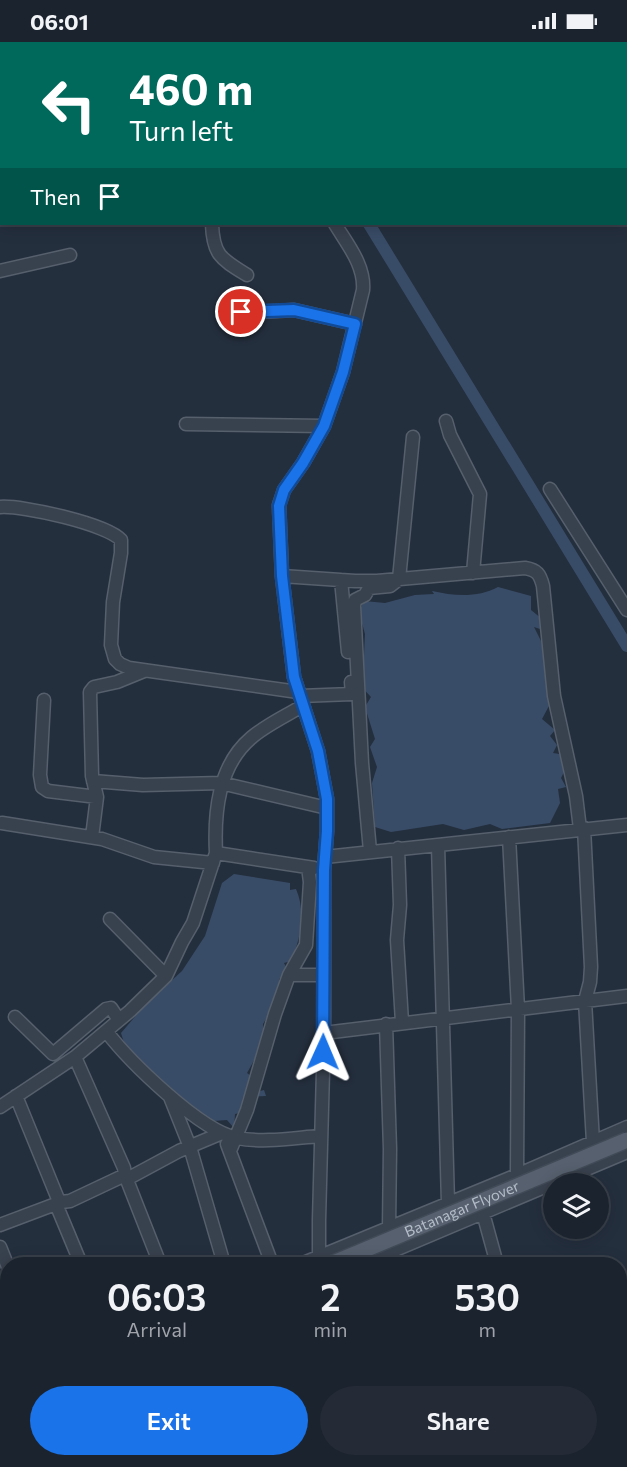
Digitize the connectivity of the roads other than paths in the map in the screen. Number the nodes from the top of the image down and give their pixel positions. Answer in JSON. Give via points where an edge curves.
{"nodes":[{"id":1,"x":213,"y":225,"type":"edge"},
{"id":2,"x":335,"y":225,"type":"edge"},
{"id":3,"x":70,"y":255,"type":"dead end"},
{"id":4,"x":0,"y":272,"type":"edge"},
{"id":5,"x":247,"y":275,"type":"dead end"},
{"id":6,"x":223,"y":314,"type":"dead end"},
{"id":7,"x":355,"y":324,"type":"junction"},
{"id":8,"x":446,"y":421,"type":"dead end"},
{"id":9,"x":186,"y":424,"type":"dead end"},
{"id":10,"x":324,"y":426,"type":"junction"},
{"id":11,"x":413,"y":437,"type":"dead end"},
{"id":12,"x":550,"y":489,"type":"dead end"},
{"id":13,"x":0,"y":507,"type":"edge"},
{"id":14,"x":473,"y":573,"type":"junction"},
{"id":15,"x":282,"y":576,"type":"junction"},
{"id":16,"x":399,"y":579,"type":"junction"},
{"id":17,"x":341,"y":580,"type":"junction"},
{"id":18,"x":627,"y":610,"type":"edge"},
{"id":19,"x":145,"y":670,"type":"junction"},
{"id":20,"x":300,"y":698,"type":"junction"},
{"id":21,"x":44,"y":700,"type":"dead end"},
{"id":22,"x":93,"y":781,"type":"junction"},
{"id":23,"x":222,"y":783,"type":"junction"},
{"id":24,"x":97,"y":797,"type":"junction"},
{"id":25,"x":327,"y":808,"type":"junction"},
{"id":26,"x":2,"y":823,"type":"dead end"},
{"id":27,"x":627,"y":825,"type":"edge"},
{"id":28,"x":582,"y":829,"type":"junction"},
{"id":29,"x":92,"y":837,"type":"junction"},
{"id":30,"x":509,"y":837,"type":"junction"},
{"id":31,"x":438,"y":845,"type":"junction"},
{"id":32,"x":398,"y":848,"type":"junction"},
{"id":33,"x":370,"y":851,"type":"junction"},
{"id":34,"x":214,"y":858,"type":"junction"},
{"id":35,"x":325,"y":863,"type":"junction"},
{"id":36,"x":308,"y":867,"type":"junction"},
{"id":37,"x":110,"y":919,"type":"dead end"},
{"id":38,"x":289,"y":975,"type":"junction"},
{"id":39,"x":323,"y":975,"type":"junction"},
{"id":40,"x":166,"y":976,"type":"junction"},
{"id":41,"x":627,"y":996,"type":"edge"},
{"id":42,"x":585,"y":1001,"type":"junction"},
{"id":43,"x":518,"y":1009,"type":"junction"},
{"id":44,"x":15,"y":1017,"type":"dead end"},
{"id":45,"x":442,"y":1018,"type":"junction"},
{"id":46,"x":119,"y":1020,"type":"junction"},
{"id":47,"x":402,"y":1022,"type":"junction"},
{"id":48,"x":386,"y":1024,"type":"junction"},
{"id":49,"x":105,"y":1031,"type":"junction"},
{"id":50,"x":324,"y":1033,"type":"junction"},
{"id":51,"x":53,"y":1054,"type":"junction"},
{"id":52,"x":75,"y":1057,"type":"junction"},
{"id":53,"x":61,"y":1065,"type":"junction"},
{"id":54,"x":169,"y":1094,"type":"junction"},
{"id":55,"x":16,"y":1096,"type":"junction"},
{"id":56,"x":0,"y":1107,"type":"edge"},
{"id":57,"x":627,"y":1127,"type":"edge"},
{"id":58,"x":227,"y":1135,"type":"junction"},
{"id":59,"x":320,"y":1136,"type":"junction"},
{"id":60,"x":627,"y":1140,"type":"edge"},
{"id":61,"x":593,"y":1142,"type":"junction"},
{"id":62,"x":190,"y":1147,"type":"junction"},
{"id":63,"x":627,"y":1152,"type":"edge"},
{"id":64,"x":518,"y":1175,"type":"junction"},
{"id":65,"x":126,"y":1177,"type":"junction"},
{"id":66,"x":59,"y":1203,"type":"junction"},
{"id":67,"x":448,"y":1203,"type":"junction"},
{"id":68,"x":483,"y":1213,"type":"junction"},
{"id":69,"x":0,"y":1225,"type":"edge"},
{"id":70,"x":389,"y":1228,"type":"junction"},
{"id":71,"x":363,"y":1239,"type":"junction"},
{"id":72,"x":78,"y":1257,"type":"edge"},
{"id":73,"x":157,"y":1257,"type":"edge"},
{"id":74,"x":222,"y":1257,"type":"edge"},
{"id":75,"x":269,"y":1257,"type":"edge"},
{"id":76,"x":324,"y":1257,"type":"edge"},
{"id":77,"x":332,"y":1257,"type":"edge"},
{"id":78,"x":336,"y":1257,"type":"edge"},
{"id":79,"x":368,"y":1257,"type":"edge"},
{"id":80,"x":383,"y":1257,"type":"edge"},
{"id":81,"x":495,"y":1257,"type":"edge"}],
"edges":[{"from":1,"to":5,"type":"street","via":[[218,255]]},
{"from":2,"to":7,"type":"street","via":[[359,263],[364,280]]},
{"from":3,"to":4,"type":"street"},
{"from":6,"to":7,"type":"street","via":[[294,310]]},
{"from":7,"to":10,"type":"street"},
{"from":8,"to":14,"type":"street","via":[[480,494]]},
{"from":9,"to":10,"type":"street"},
{"from":10,"to":15,"type":"street","via":[[284,490],[279,506]]},
{"from":11,"to":16,"type":"street"},
{"from":12,"to":18,"type":"street"},
{"from":13,"to":19,"type":"street","via":[[63,517],[118,537],[122,545],[113,602],[112,652],[120,664]]},
{"from":14,"to":16,"type":"street"},
{"from":14,"to":28,"type":"street","via":[[525,568],[541,576],[554,696]]},
{"from":15,"to":17,"type":"street"},
{"from":15,"to":20,"type":"street"},
{"from":16,"to":17,"type":"street"},
{"from":16,"to":33,"type":"street","via":[[390,586],[369,588],[355,600],[354,606]]},
{"from":17,"to":20,"type":"street","via":[[352,694]]},
{"from":19,"to":20,"type":"street"},
{"from":19,"to":22,"type":"street","via":[[91,688]]},
{"from":20,"to":23,"type":"street","via":[[244,744]]},
{"from":20,"to":25,"type":"street","via":[[318,751]]},
{"from":21,"to":24,"type":"street","via":[[42,787]]},
{"from":22,"to":23,"type":"street","via":[[143,785]]},
{"from":22,"to":24,"type":"street"},
{"from":23,"to":25,"type":"street"},
{"from":23,"to":34,"type":"street"},
{"from":24,"to":29,"type":"street"},
{"from":25,"to":35,"type":"street"},
{"from":26,"to":29,"type":"street"},
{"from":27,"to":28,"type":"street"},
{"from":28,"to":30,"type":"street"},
{"from":28,"to":42,"type":"street","via":[[591,967]]},
{"from":29,"to":34,"type":"street","via":[[154,857]]},
{"from":30,"to":31,"type":"street"},
{"from":30,"to":43,"type":"street"},
{"from":31,"to":32,"type":"street"},
{"from":31,"to":45,"type":"street"},
{"from":32,"to":33,"type":"street"},
{"from":32,"to":47,"type":"street","via":[[397,940]]},
{"from":33,"to":35,"type":"street"},
{"from":34,"to":36,"type":"street"},
{"from":34,"to":40,"type":"street","via":[[193,923]]},
{"from":35,"to":36,"type":"street"},
{"from":35,"to":39,"type":"street"},
{"from":36,"to":38,"type":"street","via":[[306,945]]},
{"from":37,"to":40,"type":"street"},
{"from":38,"to":39,"type":"street"},
{"from":38,"to":58,"type":"street","via":[[247,1110]]},
{"from":39,"to":50,"type":"street"},
{"from":40,"to":46,"type":"street"},
{"from":41,"to":42,"type":"street"},
{"from":42,"to":43,"type":"street"},
{"from":42,"to":61,"type":"street"},
{"from":43,"to":45,"type":"street"},
{"from":43,"to":64,"type":"street"},
{"from":44,"to":51,"type":"street"},
{"from":45,"to":47,"type":"street"},
{"from":45,"to":67,"type":"street"},
{"from":46,"to":49,"type":"street"},
{"from":46,"to":51,"type":"street","via":[[111,1008],[106,1009]]},
{"from":47,"to":48,"type":"street"},
{"from":48,"to":50,"type":"street"},
{"from":48,"to":70,"type":"street"},
{"from":49,"to":52,"type":"street"},
{"from":49,"to":54,"type":"street"},
{"from":50,"to":59,"type":"street"},
{"from":51,"to":53,"type":"street"},
{"from":52,"to":53,"type":"street"},
{"from":52,"to":65,"type":"street"},
{"from":53,"to":55,"type":"street"},
{"from":54,"to":58,"type":"street","via":[[198,1119]]},
{"from":54,"to":62,"type":"street"},
{"from":55,"to":56,"type":"street"},
{"from":55,"to":66,"type":"street"},
{"from":57,"to":61,"type":"street"},
{"from":58,"to":59,"type":"street","via":[[251,1140]]},
{"from":58,"to":62,"type":"street"},
{"from":58,"to":75,"type":"street"},
{"from":59,"to":76,"type":"street"},
{"from":60,"to":78,"type":"main road","name":"Batanagar Flyover","bridge":true},
{"from":61,"to":64,"type":"street"},
{"from":62,"to":65,"type":"street"},
{"from":62,"to":74,"type":"street"},
{"from":63,"to":68,"type":"street"},
{"from":64,"to":67,"type":"street"},
{"from":65,"to":66,"type":"street","via":[[70,1202]]},
{"from":65,"to":73,"type":"street"},
{"from":66,"to":69,"type":"street"},
{"from":66,"to":72,"type":"street"},
{"from":67,"to":70,"type":"street"},
{"from":68,"to":80,"type":"street"},
{"from":68,"to":81,"type":"street"},
{"from":70,"to":71,"type":"street"},
{"from":71,"to":77,"type":"street"},
{"from":71,"to":79,"type":"street"}]}
